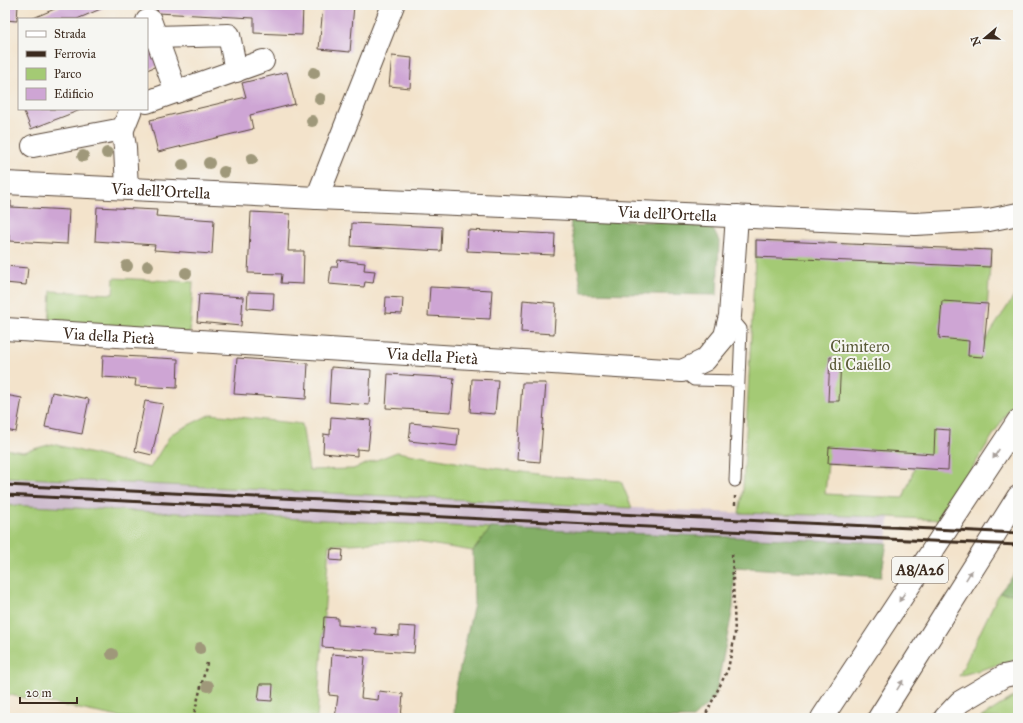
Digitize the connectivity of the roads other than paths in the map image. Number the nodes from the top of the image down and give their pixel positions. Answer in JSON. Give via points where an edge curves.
{"nodes":[{"id":1,"x":393,"y":5,"type":"edge"},
{"id":2,"x":152,"y":29,"type":"edge"},
{"id":3,"x":263,"y":62,"type":"dead end"},
{"id":4,"x":236,"y":71,"type":"junction"},
{"id":5,"x":176,"y":92,"type":"junction"},
{"id":6,"x":148,"y":102,"type":"edge"},
{"id":7,"x":132,"y":110,"type":"edge"},
{"id":8,"x":122,"y":129,"type":"junction"},
{"id":9,"x":33,"y":146,"type":"dead end"},
{"id":10,"x":5,"y":183,"type":"edge"},
{"id":11,"x":127,"y":189,"type":"junction"},
{"id":12,"x":316,"y":198,"type":"junction"},
{"id":13,"x":1018,"y":214,"type":"edge"},
{"id":14,"x":737,"y":216,"type":"junction"},
{"id":15,"x":730,"y":316,"type":"junction"},
{"id":16,"x":5,"y":330,"type":"edge"},
{"id":17,"x":682,"y":371,"type":"junction"},
{"id":18,"x":739,"y":381,"type":"junction"},
{"id":19,"x":1018,"y":421,"type":"edge"},
{"id":20,"x":735,"y":481,"type":"dead end"},
{"id":21,"x":1018,"y":497,"type":"edge"},
{"id":22,"x":1018,"y":674,"type":"edge"},
{"id":23,"x":822,"y":718,"type":"edge"},
{"id":24,"x":879,"y":718,"type":"edge"},
{"id":25,"x":945,"y":718,"type":"edge"}],
"edges":[{"from":1,"to":12,"type":"main road"},
{"from":2,"to":4,"type":"main road","via":[[229,35]]},
{"from":2,"to":5,"type":"main road"},
{"from":3,"to":4,"type":"main road"},
{"from":4,"to":5,"type":"main road"},
{"from":5,"to":6,"type":"main road"},
{"from":7,"to":8,"type":"main road"},
{"from":8,"to":9,"type":"main road"},
{"from":8,"to":11,"type":"main road"},
{"from":10,"to":11,"type":"main road","name":"Via dell'Ortella"},
{"from":11,"to":12,"type":"main road","name":"Via dell'Ortella"},
{"from":12,"to":14,"type":"main road","name":"Via dell'Ortella"},
{"from":13,"to":14,"type":"main road","name":"Via dell'Ortella","via":[[988,220],[915,224]]},
{"from":14,"to":15,"type":"main road","name":"Via della Pietà"},
{"from":15,"to":17,"type":"main road","name":"Via della Pietà","via":[[725,336],[705,360]]},
{"from":15,"to":18,"type":"lane","via":[[741,329]]},
{"from":16,"to":17,"type":"main road","name":"Via della Pietà"},
{"from":17,"to":18,"type":"lane","via":[[694,380]]},
{"from":18,"to":20,"type":"lane"},
{"from":19,"to":23,"type":"main road","number":"A8/A26","one_way":true},
{"from":24,"to":21,"type":"main road","number":"A8/A26","one_way":true},
{"from":22,"to":25,"type":"main road","via":[[1004,676],[960,702]]}]}
